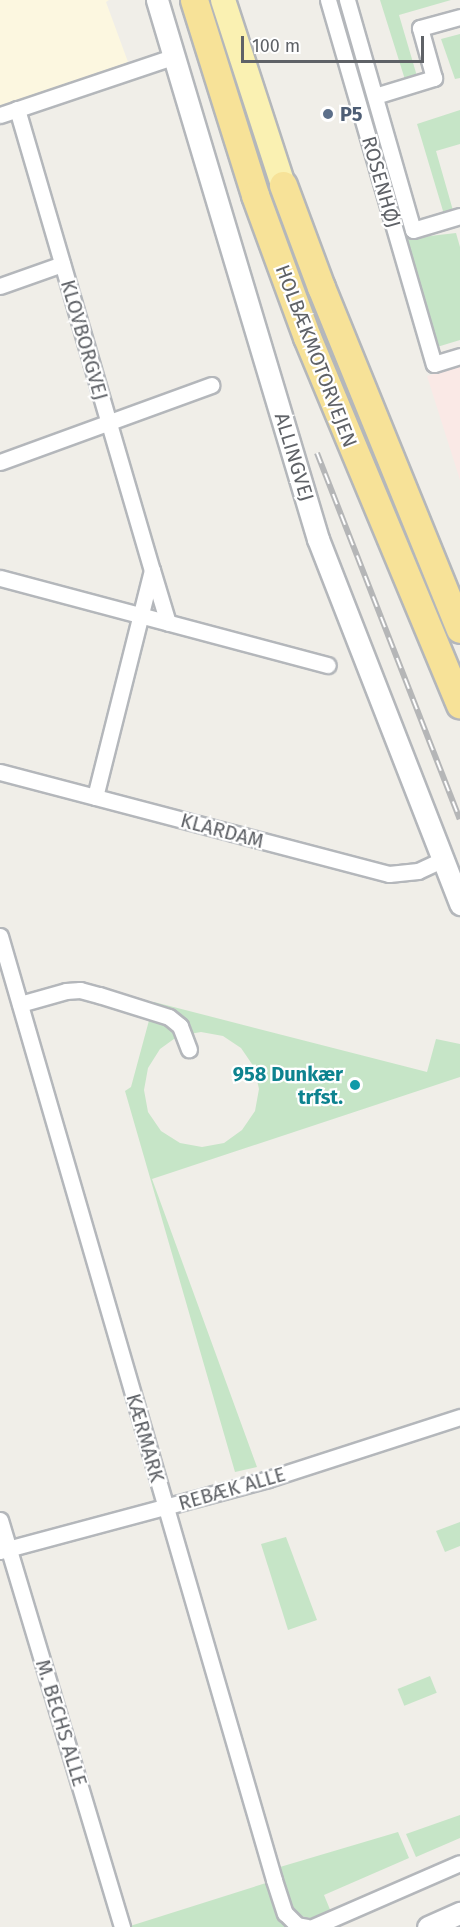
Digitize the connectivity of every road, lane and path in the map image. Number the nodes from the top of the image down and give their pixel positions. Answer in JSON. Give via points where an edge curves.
{"nodes":[{"id":1,"x":157,"y":0,"type":"edge"},
{"id":2,"x":194,"y":0,"type":"edge"},
{"id":3,"x":223,"y":0,"type":"edge"},
{"id":4,"x":328,"y":0,"type":"edge"},
{"id":5,"x":347,"y":0,"type":"edge"},
{"id":6,"x":460,"y":17,"type":"edge"},
{"id":7,"x":175,"y":56,"type":"junction"},
{"id":8,"x":375,"y":96,"type":"junction"},
{"id":9,"x":17,"y":109,"type":"junction"},
{"id":10,"x":0,"y":115,"type":"edge"},
{"id":11,"x":283,"y":185,"type":"joint"},
{"id":12,"x":460,"y":216,"type":"edge"},
{"id":13,"x":62,"y":264,"type":"junction"},
{"id":14,"x":0,"y":286,"type":"edge"},
{"id":15,"x":460,"y":356,"type":"edge"},
{"id":16,"x":211,"y":385,"type":"dead end"},
{"id":17,"x":108,"y":423,"type":"junction"},
{"id":18,"x":0,"y":462,"type":"edge"},
{"id":19,"x":152,"y":570,"type":"junction"},
{"id":20,"x":0,"y":578,"type":"edge"},
{"id":21,"x":141,"y":616,"type":"junction"},
{"id":22,"x":168,"y":623,"type":"junction"},
{"id":23,"x":459,"y":626,"type":"edge"},
{"id":24,"x":328,"y":665,"type":"dead end"},
{"id":25,"x":460,"y":704,"type":"edge"},
{"id":26,"x":0,"y":772,"type":"edge"},
{"id":27,"x":95,"y":797,"type":"junction"},
{"id":28,"x":444,"y":860,"type":"junction"},
{"id":29,"x":460,"y":904,"type":"edge"},
{"id":30,"x":0,"y":936,"type":"edge"},
{"id":31,"x":20,"y":1004,"type":"junction"},
{"id":32,"x":189,"y":1049,"type":"dead end"},
{"id":33,"x":460,"y":1417,"type":"edge"},
{"id":34,"x":166,"y":1509,"type":"junction"},
{"id":35,"x":0,"y":1520,"type":"edge"},
{"id":36,"x":4,"y":1550,"type":"edge"},
{"id":37,"x":460,"y":1863,"type":"edge"},
{"id":38,"x":460,"y":1913,"type":"edge"},
{"id":39,"x":122,"y":1927,"type":"edge"},
{"id":40,"x":308,"y":1927,"type":"edge"},
{"id":41,"x":313,"y":1927,"type":"edge"},
{"id":42,"x":428,"y":1927,"type":"edge"}],
"edges":[{"from":1,"to":7,"type":"street","name":"ALLINGVEJ"},
{"from":2,"to":25,"type":"highway","name":"HOLBÆKMOTORVEJEN","via":[[255,195],[308,337]]},
{"from":3,"to":11,"type":"main road","name":"HOLBÆKMOTORVEJEN"},
{"from":4,"to":15,"type":"street","name":"ROSENHØJ","via":[[434,364]]},
{"from":5,"to":8,"type":"street","name":"ROSENHØJ"},
{"from":6,"to":8,"type":"street","via":[[420,28],[434,78]]},
{"from":7,"to":9,"type":"street"},
{"from":7,"to":28,"type":"street","name":"ALLINGVEJ","via":[[318,539]]},
{"from":8,"to":12,"type":"street","name":"ROSENHØJ","via":[[413,230]]},
{"from":9,"to":10,"type":"street"},
{"from":9,"to":13,"type":"street","name":"KLOVBORGVEJ"},
{"from":11,"to":23,"type":"highway","name":"HOLBÆKMOTORVEJEN"},
{"from":13,"to":14,"type":"street"},
{"from":13,"to":17,"type":"street","name":"KLOVBORGVEJ"},
{"from":16,"to":17,"type":"street"},
{"from":17,"to":18,"type":"street"},
{"from":17,"to":19,"type":"street","name":"KLOVBORGVEJ"},
{"from":19,"to":21,"type":"street"},
{"from":19,"to":22,"type":"street","name":"KLOVBORGVEJ"},
{"from":20,"to":21,"type":"street"},
{"from":21,"to":22,"type":"street"},
{"from":21,"to":27,"type":"street"},
{"from":22,"to":24,"type":"street"},
{"from":26,"to":27,"type":"street","name":"KLARDAM"},
{"from":27,"to":28,"type":"street","name":"KLARDAM","via":[[389,874],[418,871]]},
{"from":28,"to":29,"type":"street","name":"ALLINGVEJ"},
{"from":30,"to":31,"type":"street","name":"KÆRMARK"},
{"from":31,"to":32,"type":"street","via":[[66,991],[99,995],[169,1017],[180,1026]]},
{"from":31,"to":34,"type":"street","name":"KÆRMARK"},
{"from":33,"to":34,"type":"street","name":"REBÆK ALLE"},
{"from":34,"to":36,"type":"street","name":"REBÆK ALLE"},
{"from":34,"to":40,"type":"street","name":"KÆRMARK","via":[[285,1913],[297,1925]]},
{"from":35,"to":36,"type":"street","name":"M. BECHS ALLE"},
{"from":36,"to":39,"type":"street","name":"M. BECHS ALLE"},
{"from":37,"to":41,"type":"street"},
{"from":38,"to":42,"type":"street"}]}
